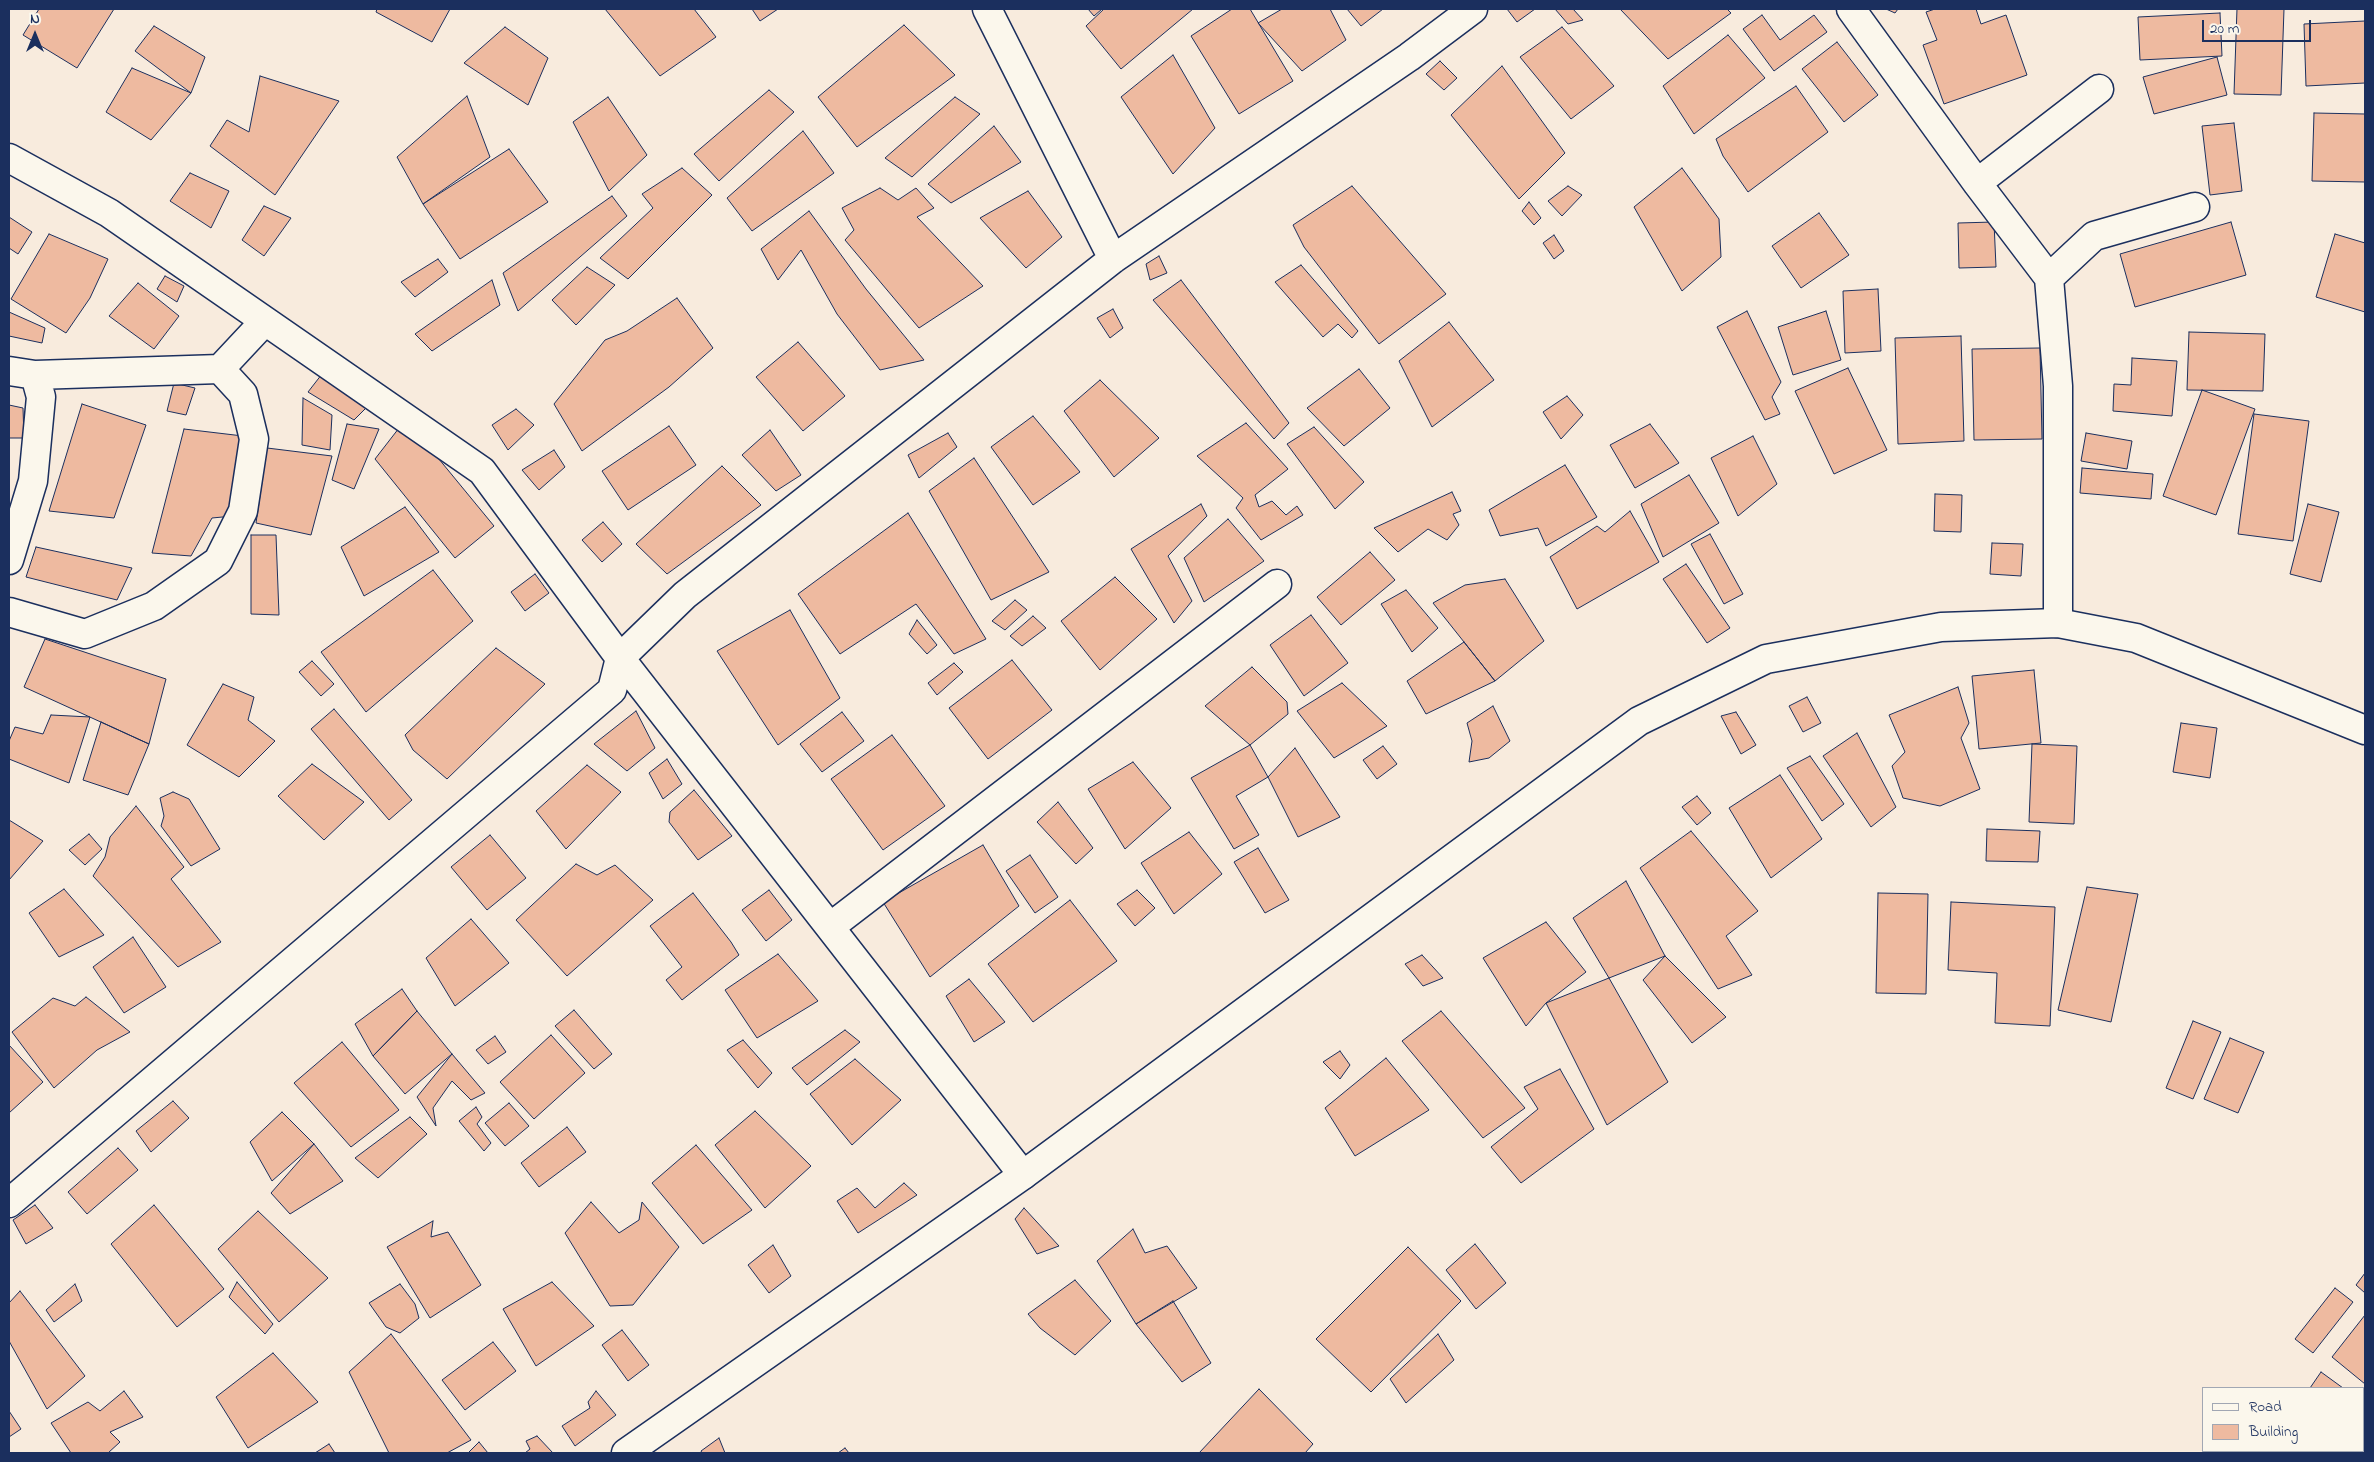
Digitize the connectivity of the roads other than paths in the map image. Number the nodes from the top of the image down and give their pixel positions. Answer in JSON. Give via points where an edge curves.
{"nodes":[{"id":1,"x":987,"y":9,"type":"edge"},
{"id":2,"x":1473,"y":9,"type":"edge"},
{"id":3,"x":1851,"y":9,"type":"edge"},
{"id":4,"x":2099,"y":88,"type":"dead end"},
{"id":5,"x":9,"y":158,"type":"edge"},
{"id":6,"x":1977,"y":183,"type":"junction"},
{"id":7,"x":2195,"y":207,"type":"dead end"},
{"id":8,"x":1113,"y":259,"type":"junction"},
{"id":9,"x":2049,"y":278,"type":"junction"},
{"id":10,"x":264,"y":322,"type":"junction"},
{"id":11,"x":220,"y":369,"type":"junction"},
{"id":12,"x":9,"y":371,"type":"edge"},
{"id":13,"x":35,"y":375,"type":"junction"},
{"id":14,"x":9,"y":560,"type":"edge"},
{"id":15,"x":1277,"y":584,"type":"dead end"},
{"id":16,"x":9,"y":612,"type":"edge"},
{"id":17,"x":2058,"y":623,"type":"junction"},
{"id":18,"x":620,"y":658,"type":"junction"},
{"id":19,"x":2365,"y":730,"type":"edge"},
{"id":20,"x":830,"y":927,"type":"junction"},
{"id":21,"x":1023,"y":1176,"type":"junction"},
{"id":22,"x":9,"y":1203,"type":"edge"},
{"id":23,"x":626,"y":1453,"type":"edge"}],
"edges":[{"from":1,"to":8,"type":"street"},
{"from":2,"to":8,"type":"street"},
{"from":3,"to":6,"type":"street"},
{"from":4,"to":6,"type":"street"},
{"from":5,"to":10,"type":"street","via":[[109,213]]},
{"from":6,"to":9,"type":"street"},
{"from":7,"to":9,"type":"street","via":[[2094,236]]},
{"from":8,"to":18,"type":"street","via":[[685,595]]},
{"from":9,"to":17,"type":"street","via":[[2058,386]]},
{"from":10,"to":11,"type":"street"},
{"from":10,"to":18,"type":"street","via":[[482,471]]},
{"from":11,"to":13,"type":"street"},
{"from":11,"to":16,"type":"street","via":[[244,394],[254,439],[244,511],[218,561],[154,606],[86,634]]},
{"from":12,"to":13,"type":"street"},
{"from":13,"to":14,"type":"street","via":[[40,398],[33,481]]},
{"from":15,"to":20,"type":"street"},
{"from":17,"to":19,"type":"street","via":[[2136,638]]},
{"from":17,"to":21,"type":"street","via":[[1941,627],[1766,659],[1639,721]]},
{"from":18,"to":20,"type":"street"},
{"from":18,"to":22,"type":"street","via":[[612,690]]},
{"from":20,"to":21,"type":"street"},
{"from":21,"to":23,"type":"street"}]}
